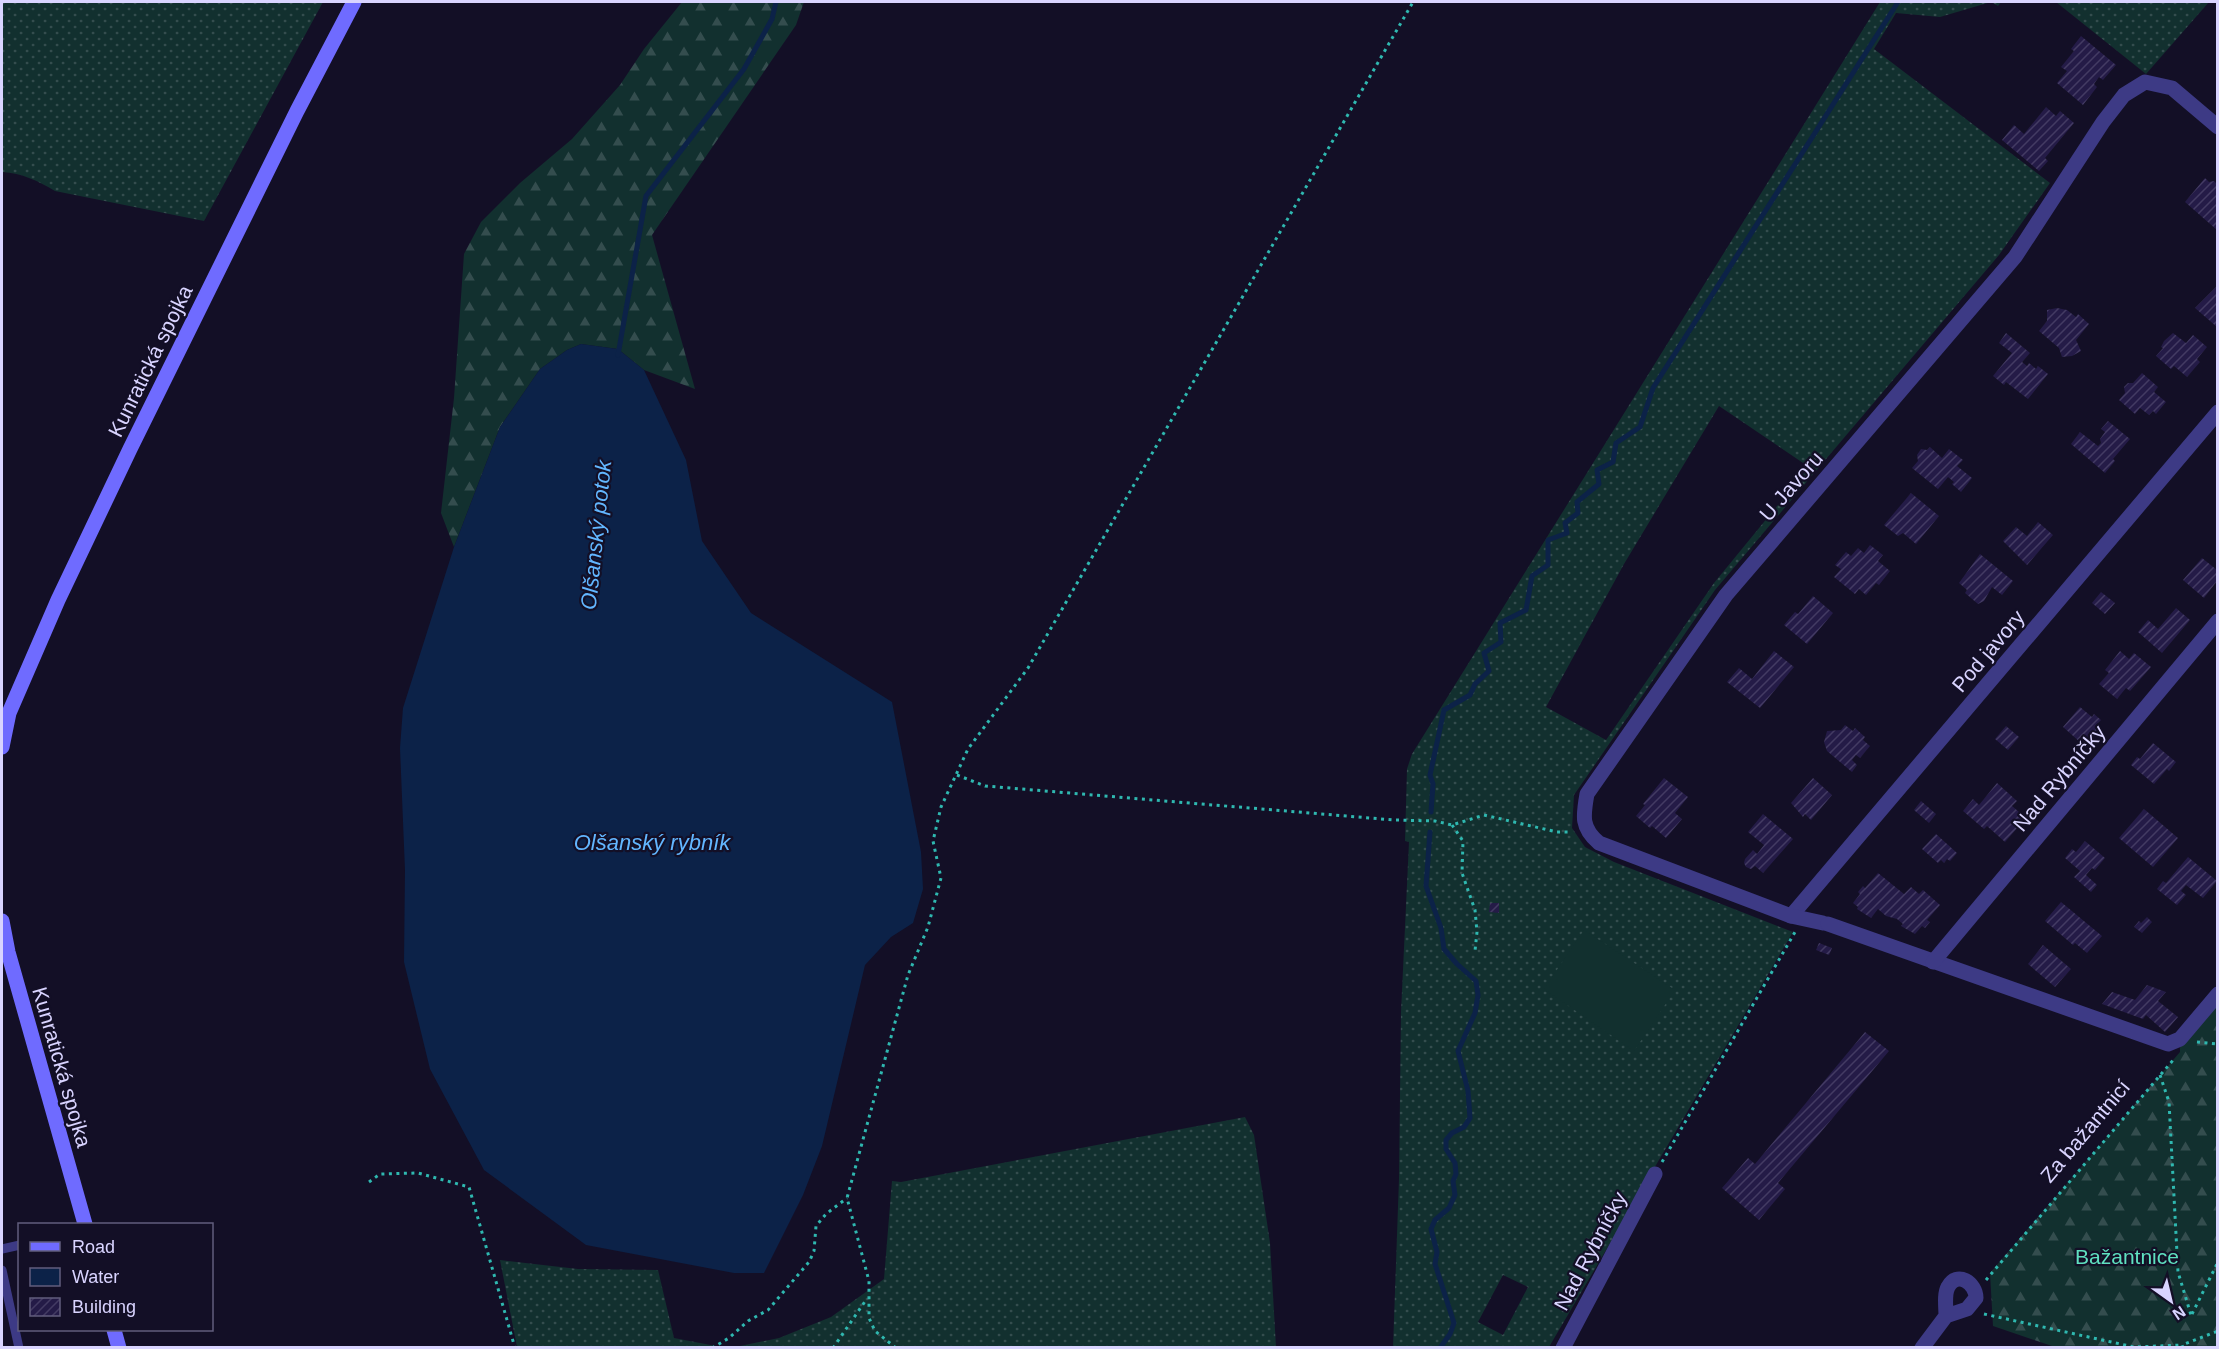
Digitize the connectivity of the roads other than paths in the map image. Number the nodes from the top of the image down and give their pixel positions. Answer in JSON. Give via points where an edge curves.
{"nodes":[{"id":1,"x":354,"y":2,"type":"edge"},
{"id":2,"x":2217,"y":127,"type":"edge"},
{"id":3,"x":2217,"y":412,"type":"edge"},
{"id":4,"x":2217,"y":621,"type":"edge"},
{"id":5,"x":2,"y":747,"type":"edge"},
{"id":6,"x":1798,"y":917,"type":"junction"},
{"id":7,"x":2,"y":921,"type":"edge"},
{"id":8,"x":1933,"y":962,"type":"junction"},
{"id":9,"x":2217,"y":994,"type":"edge"},
{"id":10,"x":1655,"y":1174,"type":"road end"},
{"id":11,"x":85,"y":1223,"type":"edge"},
{"id":12,"x":18,"y":1245,"type":"edge"},
{"id":13,"x":2,"y":1249,"type":"edge"},
{"id":14,"x":2,"y":1270,"type":"edge"},
{"id":15,"x":1946,"y":1316,"type":"junction"},
{"id":16,"x":115,"y":1331,"type":"edge"},
{"id":17,"x":19,"y":1347,"type":"edge"},
{"id":18,"x":119,"y":1347,"type":"edge"},
{"id":19,"x":1563,"y":1347,"type":"edge"},
{"id":20,"x":1922,"y":1347,"type":"edge"}],
"edges":[{"from":1,"to":5,"type":"main road","name":"Kunratická spojka","via":[[124,460],[9,713]]},
{"from":2,"to":6,"type":"street","name":"U Javoru","via":[[2172,88],[2145,82],[2124,95],[2015,257],[1726,595],[1587,794],[1583,816],[1587,829],[1610,849]]},
{"from":3,"to":6,"type":"street","name":"Pod javory"},
{"from":4,"to":8,"type":"street","name":"Nad Rybníčky"},
{"from":6,"to":8,"type":"street"},
{"from":7,"to":11,"type":"main road","name":"Kunratická spojka"},
{"from":8,"to":9,"type":"street","via":[[2169,1044],[2180,1039]]},
{"from":10,"to":19,"type":"street","name":"Nad Rybníčky"},
{"from":12,"to":13,"type":"lane"},
{"from":14,"to":17,"type":"lane"},
{"from":15,"to":15,"type":"street","via":[[1946,1289],[1959,1279],[1969,1281],[1976,1298],[1967,1310]]},
{"from":15,"to":20,"type":"street"},
{"from":16,"to":18,"type":"main road"}]}
